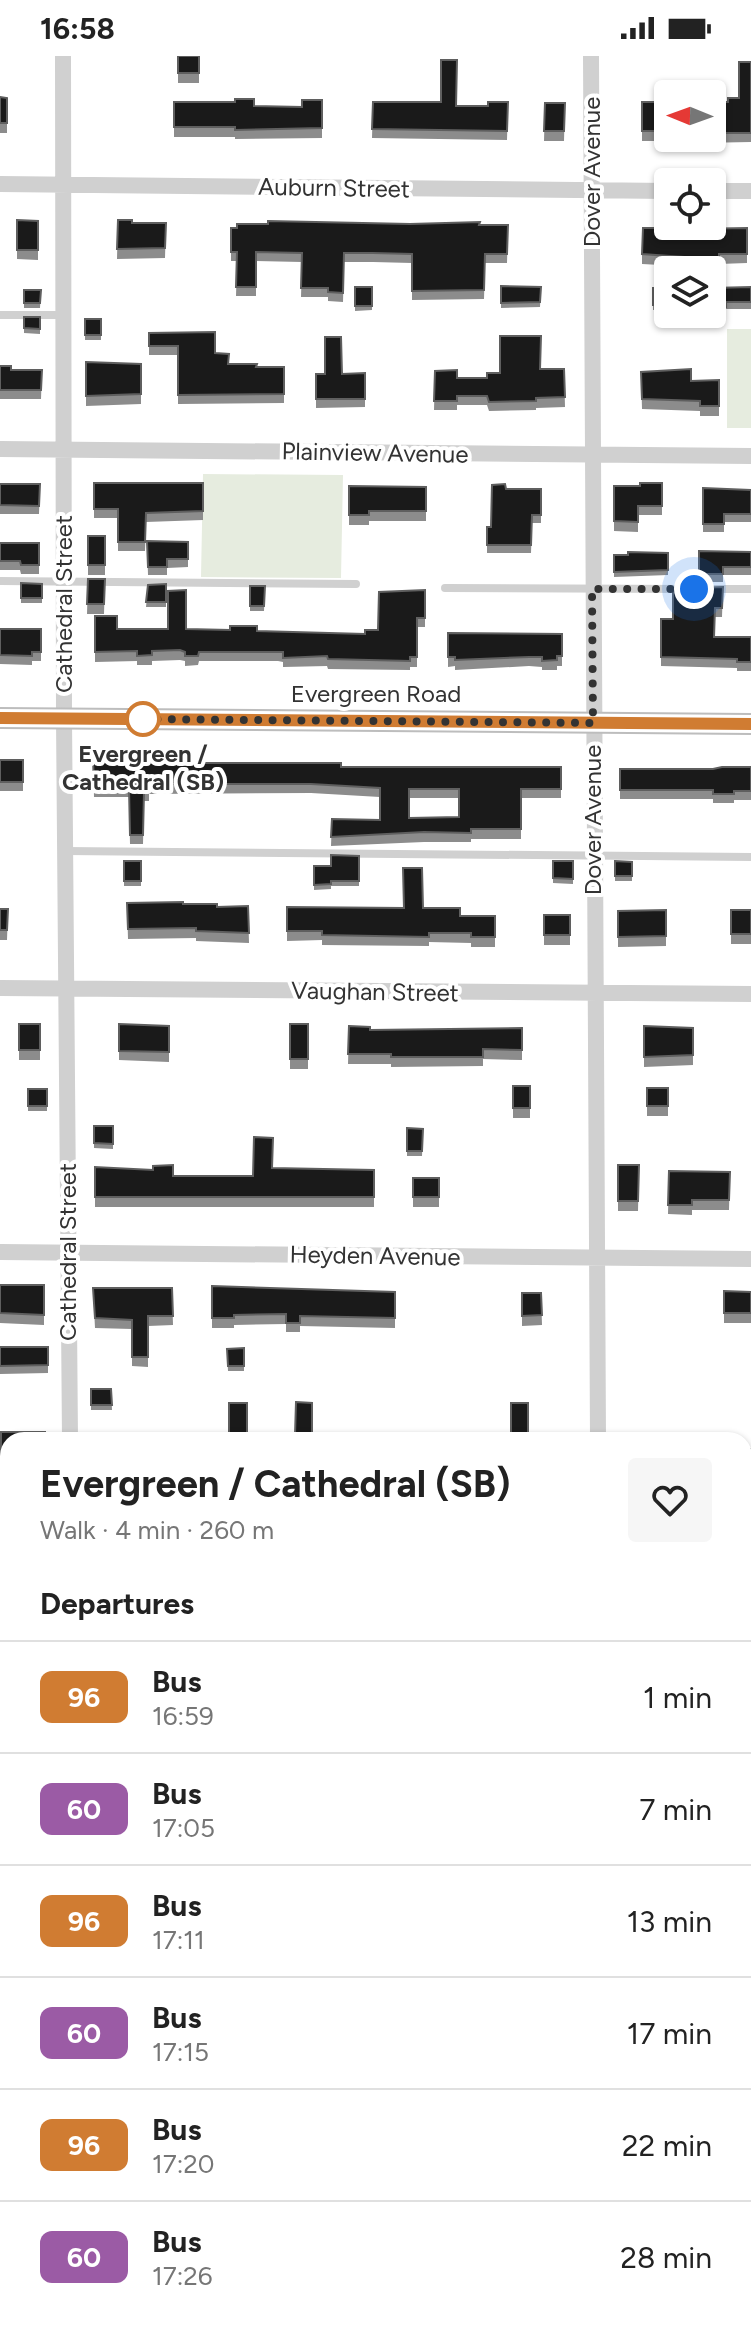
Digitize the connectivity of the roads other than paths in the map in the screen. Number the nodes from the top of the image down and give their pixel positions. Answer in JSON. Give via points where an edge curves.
{"nodes":[{"id":1,"x":63,"y":56,"type":"edge"},
{"id":2,"x":591,"y":56,"type":"edge"},
{"id":3,"x":0,"y":184,"type":"edge"},
{"id":4,"x":64,"y":185,"type":"junction"},
{"id":5,"x":592,"y":190,"type":"junction"},
{"id":6,"x":654,"y":191,"type":"edge"},
{"id":7,"x":726,"y":191,"type":"edge"},
{"id":8,"x":751,"y":191,"type":"edge"},
{"id":9,"x":0,"y":315,"type":"edge"},
{"id":10,"x":63,"y":315,"type":"junction"},
{"id":11,"x":0,"y":449,"type":"edge"},
{"id":12,"x":63,"y":450,"type":"junction"},
{"id":13,"x":592,"y":455,"type":"junction"},
{"id":14,"x":751,"y":456,"type":"edge"},
{"id":15,"x":0,"y":581,"type":"edge"},
{"id":16,"x":64,"y":581,"type":"junction"},
{"id":17,"x":356,"y":584,"type":"dead end"},
{"id":18,"x":445,"y":588,"type":"dead end"},
{"id":19,"x":592,"y":589,"type":"junction"},
{"id":20,"x":751,"y":589,"type":"edge"},
{"id":21,"x":0,"y":718,"type":"edge"},
{"id":22,"x":64,"y":718,"type":"junction"},
{"id":23,"x":593,"y":723,"type":"junction"},
{"id":24,"x":751,"y":724,"type":"edge"},
{"id":25,"x":65,"y":851,"type":"junction"},
{"id":26,"x":594,"y":856,"type":"junction"},
{"id":27,"x":751,"y":857,"type":"edge"},
{"id":28,"x":0,"y":988,"type":"edge"},
{"id":29,"x":66,"y":989,"type":"junction"},
{"id":30,"x":595,"y":994,"type":"junction"},
{"id":31,"x":751,"y":994,"type":"edge"},
{"id":32,"x":0,"y":1252,"type":"edge"},
{"id":33,"x":68,"y":1253,"type":"junction"},
{"id":34,"x":597,"y":1258,"type":"junction"},
{"id":35,"x":751,"y":1259,"type":"edge"},
{"id":36,"x":70,"y":1432,"type":"edge"},
{"id":37,"x":598,"y":1432,"type":"edge"},
{"id":38,"x":538,"y":2328,"type":"edge"},
{"id":39,"x":592,"y":2328,"type":"edge"}],
"edges":[{"from":1,"to":4,"type":"street","name":"Cathedral Street"},
{"from":2,"to":5,"type":"street","name":"Dover Avenue"},
{"from":3,"to":4,"type":"street","name":"Auburn Street"},
{"from":4,"to":5,"type":"street","name":"Auburn Street"},
{"from":4,"to":10,"type":"street","name":"Cathedral Street"},
{"from":5,"to":6,"type":"street","name":"Auburn Street"},
{"from":5,"to":13,"type":"street","name":"Dover Avenue"},
{"from":7,"to":8,"type":"street"},
{"from":9,"to":10,"type":"lane"},
{"from":10,"to":12,"type":"street","name":"Cathedral Street"},
{"from":11,"to":12,"type":"street","name":"Plainview Avenue"},
{"from":12,"to":13,"type":"street","name":"Plainview Avenue"},
{"from":12,"to":16,"type":"street","name":"Cathedral Street"},
{"from":13,"to":14,"type":"street","name":"Plainview Avenue"},
{"from":13,"to":19,"type":"street","name":"Dover Avenue"},
{"from":15,"to":16,"type":"lane"},
{"from":16,"to":17,"type":"lane"},
{"from":16,"to":22,"type":"street","name":"Cathedral Street"},
{"from":18,"to":19,"type":"lane"},
{"from":19,"to":20,"type":"lane"},
{"from":19,"to":23,"type":"street","name":"Dover Avenue"},
{"from":21,"to":22,"type":"street","name":"Evergreen Road"},
{"from":22,"to":23,"type":"street","name":"Evergreen Road"},
{"from":22,"to":25,"type":"street","name":"Cathedral Street"},
{"from":23,"to":24,"type":"street","name":"Evergreen Road"},
{"from":23,"to":26,"type":"street","name":"Dover Avenue"},
{"from":25,"to":26,"type":"lane"},
{"from":25,"to":29,"type":"street","name":"Cathedral Street"},
{"from":26,"to":27,"type":"lane"},
{"from":26,"to":30,"type":"street","name":"Dover Avenue"},
{"from":28,"to":29,"type":"street","name":"Vaughan Street"},
{"from":29,"to":30,"type":"street","name":"Vaughan Street"},
{"from":29,"to":33,"type":"street","name":"Cathedral Street"},
{"from":30,"to":31,"type":"street","name":"Vaughan Street"},
{"from":30,"to":34,"type":"street","name":"Dover Avenue"},
{"from":32,"to":33,"type":"street","name":"Heyden Avenue"},
{"from":33,"to":34,"type":"street","name":"Heyden Avenue"},
{"from":33,"to":36,"type":"street","name":"Cathedral Street"},
{"from":34,"to":35,"type":"street","name":"Heyden Avenue"},
{"from":34,"to":37,"type":"street","name":"Dover Avenue"},
{"from":38,"to":39,"type":"street"}]}
